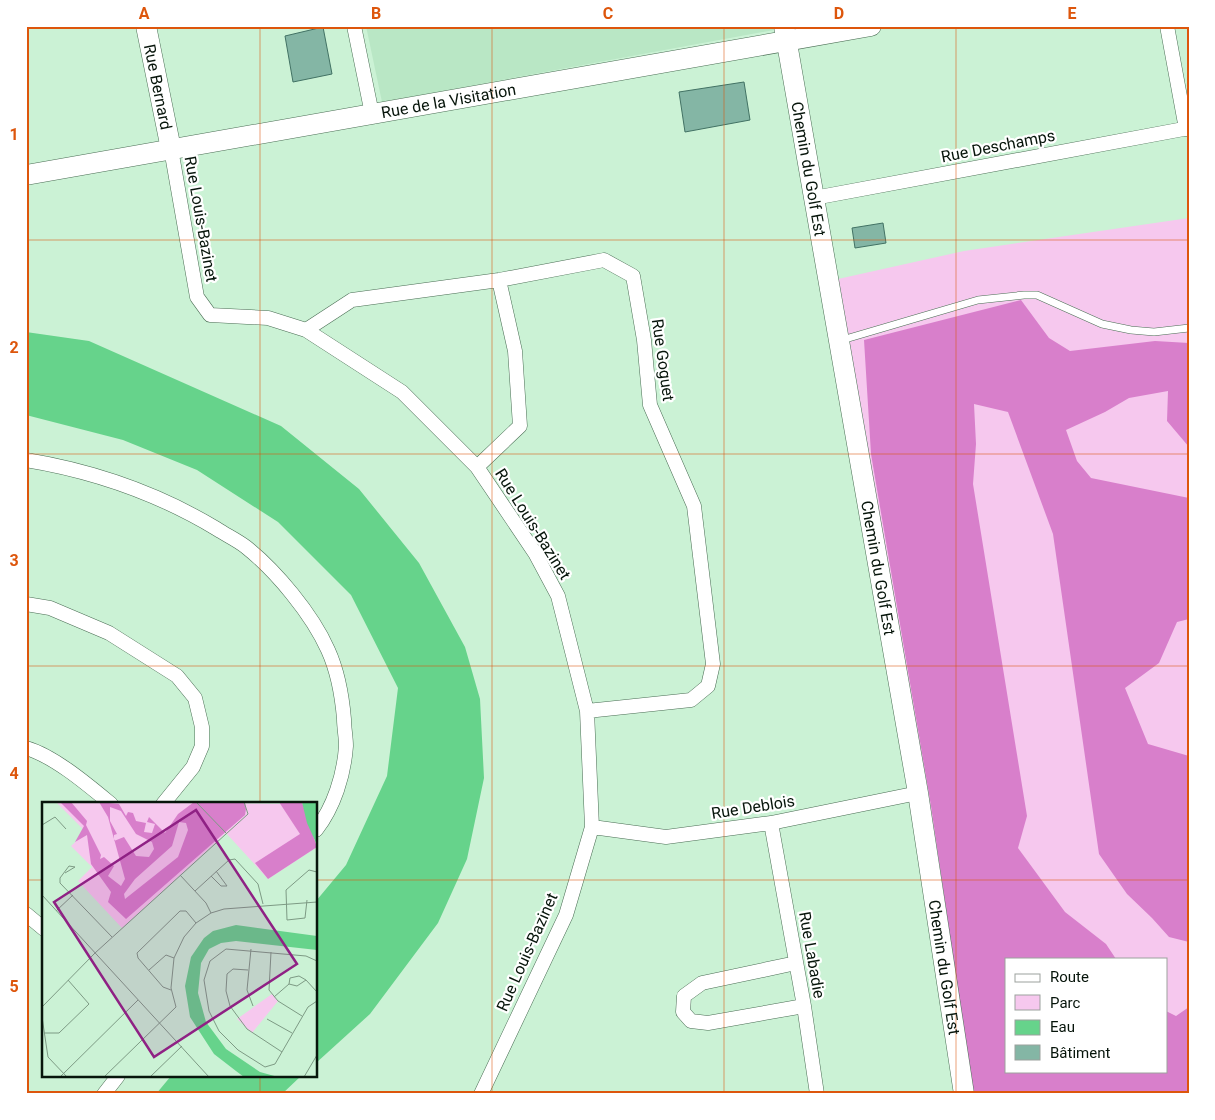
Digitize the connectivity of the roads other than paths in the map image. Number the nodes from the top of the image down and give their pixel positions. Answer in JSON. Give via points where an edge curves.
{"nodes":[{"id":1,"x":146,"y":26,"type":"edge"},
{"id":2,"x":354,"y":26,"type":"edge"},
{"id":3,"x":871,"y":26,"type":"edge"},
{"id":4,"x":1167,"y":26,"type":"edge"},
{"id":5,"x":785,"y":34,"type":"edge"},
{"id":6,"x":372,"y":114,"type":"junction"},
{"id":7,"x":1187,"y":128,"type":"edge"},
{"id":8,"x":171,"y":149,"type":"junction"},
{"id":9,"x":26,"y":175,"type":"edge"},
{"id":10,"x":814,"y":198,"type":"junction"},
{"id":11,"x":499,"y":280,"type":"junction"},
{"id":12,"x":1189,"y":328,"type":"edge"},
{"id":13,"x":306,"y":330,"type":"junction"},
{"id":14,"x":839,"y":340,"type":"junction"},
{"id":15,"x":26,"y":460,"type":"edge"},
{"id":16,"x":476,"y":467,"type":"junction"},
{"id":17,"x":26,"y":604,"type":"edge"},
{"id":18,"x":586,"y":711,"type":"junction"},
{"id":19,"x":26,"y":748,"type":"edge"},
{"id":20,"x":918,"y":793,"type":"junction"},
{"id":21,"x":108,"y":802,"type":"edge"},
{"id":22,"x":165,"y":802,"type":"edge"},
{"id":23,"x":771,"y":823,"type":"junction"},
{"id":24,"x":318,"y":827,"type":"edge"},
{"id":25,"x":592,"y":827,"type":"junction"},
{"id":26,"x":26,"y":914,"type":"edge"},
{"id":27,"x":42,"y":927,"type":"edge"},
{"id":28,"x":796,"y":963,"type":"junction"},
{"id":29,"x":804,"y":1006,"type":"junction"},
{"id":30,"x":116,"y":1078,"type":"edge"},
{"id":31,"x":104,"y":1094,"type":"edge"},
{"id":32,"x":481,"y":1094,"type":"edge"},
{"id":33,"x":817,"y":1094,"type":"edge"},
{"id":34,"x":964,"y":1094,"type":"edge"}],
"edges":[{"from":1,"to":8,"type":"street","name":"Rue Bernard"},
{"from":2,"to":6,"type":"street"},
{"from":3,"to":5,"type":"street","name":"Rue de la Visitation"},
{"from":4,"to":7,"type":"street"},
{"from":5,"to":6,"type":"street","name":"Rue de la Visitation"},
{"from":5,"to":10,"type":"street","name":"Chemin du Golf Est"},
{"from":6,"to":8,"type":"street","name":"Rue de la Visitation"},
{"from":7,"to":10,"type":"street","name":"Rue Deschamps"},
{"from":8,"to":9,"type":"street","name":"Rue de la Visitation"},
{"from":8,"to":13,"type":"street","name":"Rue Louis-Bazinet","via":[[197,297],[210,315],[268,318]]},
{"from":10,"to":14,"type":"street","name":"Chemin du Golf Est"},
{"from":11,"to":13,"type":"street","name":"Rue Goguet","via":[[352,300]]},
{"from":11,"to":16,"type":"street","via":[[515,351],[520,426]]},
{"from":11,"to":18,"type":"street","name":"Rue Goguet","via":[[604,260],[633,276],[644,340],[650,406],[694,506],[713,664],[708,686],[691,700]]},
{"from":12,"to":14,"type":"lane","via":[[1154,332],[1131,330],[1102,324],[1037,296],[1024,295],[978,300]]},
{"from":13,"to":16,"type":"street","name":"Rue Louis-Bazinet","via":[[402,392]]},
{"from":14,"to":20,"type":"street","name":"Chemin du Golf Est"},
{"from":15,"to":24,"type":"street","via":[[56,465],[142,491],[201,520],[245,547],[280,578],[328,649],[342,701],[346,745],[339,785]]},
{"from":16,"to":18,"type":"street","name":"Rue Louis-Bazinet","via":[[558,596]]},
{"from":17,"to":22,"type":"street","via":[[50,608],[109,632],[177,676],[195,698],[202,727],[202,746],[193,767]]},
{"from":18,"to":25,"type":"street","name":"Rue Louis-Bazinet"},
{"from":19,"to":21,"type":"street","via":[[37,751]]},
{"from":20,"to":23,"type":"street","name":"Rue Deblois"},
{"from":20,"to":34,"type":"street","name":"Chemin du Golf Est"},
{"from":23,"to":25,"type":"street","name":"Rue Deblois","via":[[666,837]]},
{"from":23,"to":28,"type":"street","name":"Rue Labadie"},
{"from":25,"to":32,"type":"street","name":"Rue Louis-Bazinet","via":[[566,915]]},
{"from":26,"to":27,"type":"street"},
{"from":28,"to":29,"type":"street","name":"Rue Labadie"},
{"from":28,"to":29,"type":"street","via":[[702,983],[684,996],[683,1012],[691,1021],[708,1024]]},
{"from":29,"to":33,"type":"street","name":"Rue Labadie"},
{"from":30,"to":31,"type":"street"}]}
